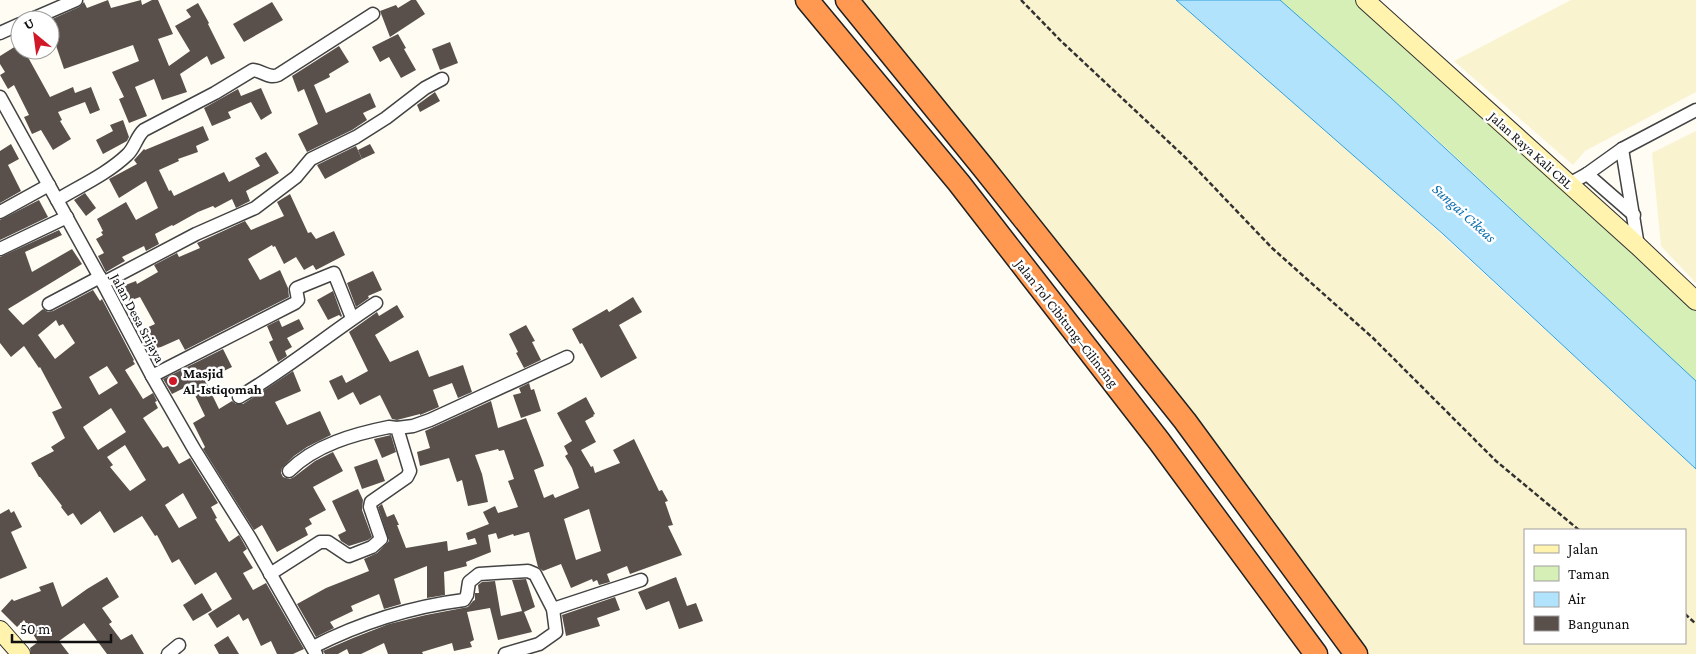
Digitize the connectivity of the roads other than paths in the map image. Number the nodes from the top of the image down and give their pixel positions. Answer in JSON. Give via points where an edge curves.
{"nodes":[{"id":1,"x":76,"y":0,"type":"edge"},
{"id":2,"x":807,"y":0,"type":"edge"},
{"id":3,"x":846,"y":0,"type":"edge"},
{"id":4,"x":1365,"y":0,"type":"edge"},
{"id":5,"x":53,"y":10,"type":"edge"},
{"id":6,"x":373,"y":14,"type":"dead end"},
{"id":7,"x":442,"y":79,"type":"dead end"},
{"id":8,"x":0,"y":97,"type":"edge"},
{"id":9,"x":1696,"y":110,"type":"edge"},
{"id":10,"x":1622,"y":149,"type":"junction"},
{"id":11,"x":1587,"y":174,"type":"junction"},
{"id":12,"x":1569,"y":184,"type":"junction"},
{"id":13,"x":49,"y":185,"type":"junction"},
{"id":14,"x":57,"y":200,"type":"junction"},
{"id":15,"x":0,"y":212,"type":"edge"},
{"id":16,"x":1634,"y":215,"type":"junction"},
{"id":17,"x":67,"y":217,"type":"junction"},
{"id":18,"x":1638,"y":246,"type":"junction"},
{"id":19,"x":0,"y":249,"type":"edge"},
{"id":20,"x":101,"y":280,"type":"junction"},
{"id":21,"x":1696,"y":301,"type":"edge"},
{"id":22,"x":376,"y":303,"type":"dead end"},
{"id":23,"x":49,"y":304,"type":"dead end"},
{"id":24,"x":352,"y":318,"type":"junction"},
{"id":25,"x":567,"y":357,"type":"dead end"},
{"id":26,"x":152,"y":376,"type":"junction"},
{"id":27,"x":240,"y":397,"type":"dead end"},
{"id":28,"x":397,"y":428,"type":"junction"},
{"id":29,"x":289,"y":471,"type":"dead end"},
{"id":30,"x":270,"y":574,"type":"junction"},
{"id":31,"x":641,"y":580,"type":"dead end"},
{"id":32,"x":553,"y":609,"type":"junction"},
{"id":33,"x":0,"y":630,"type":"edge"},
{"id":34,"x":179,"y":645,"type":"dead end"},
{"id":35,"x":315,"y":650,"type":"edge"},
{"id":36,"x":21,"y":654,"type":"edge"},
{"id":37,"x":168,"y":654,"type":"edge"},
{"id":38,"x":505,"y":654,"type":"edge"},
{"id":39,"x":1316,"y":654,"type":"edge"},
{"id":40,"x":1358,"y":654,"type":"edge"}],
"edges":[{"from":1,"to":5,"type":"street"},
{"from":2,"to":39,"type":"highway","name":"Jalan Tol Cibitung–Cilincing","via":[[971,199],[1159,441]]},
{"from":3,"to":40,"type":"highway","via":[[1185,421]]},
{"from":4,"to":12,"type":"street","name":"Jalan Raya Kali CBL"},
{"from":6,"to":14,"type":"street","via":[[278,75],[270,77],[253,70],[144,130],[125,157]]},
{"from":7,"to":20,"type":"street","via":[[379,123],[311,159],[296,176],[255,208]]},
{"from":8,"to":13,"type":"street","name":"Jalan Desa Srijaya"},
{"from":9,"to":10,"type":"street"},
{"from":10,"to":11,"type":"street"},
{"from":10,"to":16,"type":"street"},
{"from":11,"to":12,"type":"street"},
{"from":11,"to":16,"type":"street"},
{"from":12,"to":18,"type":"street","name":"Jalan Raya Kali CBL"},
{"from":13,"to":14,"type":"street","name":"Jalan Desa Srijaya"},
{"from":13,"to":15,"type":"street"},
{"from":14,"to":17,"type":"street","name":"Jalan Desa Srijaya"},
{"from":16,"to":18,"type":"street"},
{"from":17,"to":19,"type":"street"},
{"from":17,"to":20,"type":"street","name":"Jalan Desa Srijaya"},
{"from":18,"to":21,"type":"street","name":"Jalan Raya Kali CBL"},
{"from":20,"to":23,"type":"street"},
{"from":20,"to":26,"type":"street","name":"Jalan Desa Srijaya"},
{"from":22,"to":24,"type":"street"},
{"from":24,"to":26,"type":"street","via":[[334,273],[297,288],[298,300],[295,303]]},
{"from":24,"to":27,"type":"street","via":[[311,350]]},
{"from":25,"to":28,"type":"street","via":[[430,420]]},
{"from":26,"to":30,"type":"street","name":"Jalan Desa Srijaya"},
{"from":28,"to":29,"type":"street","via":[[374,430],[335,442],[315,451]]},
{"from":28,"to":30,"type":"street","via":[[410,472],[407,478],[371,502],[380,541],[349,556],[328,542],[320,542]]},
{"from":30,"to":35,"type":"street","name":"Jalan Desa Srijaya"},
{"from":31,"to":32,"type":"street"},
{"from":32,"to":35,"type":"street","via":[[535,574],[528,571],[479,574],[469,582],[464,600],[392,614],[343,632]]},
{"from":32,"to":38,"type":"street","via":[[556,632],[539,644]]},
{"from":33,"to":36,"type":"street"},
{"from":34,"to":37,"type":"street"}]}
